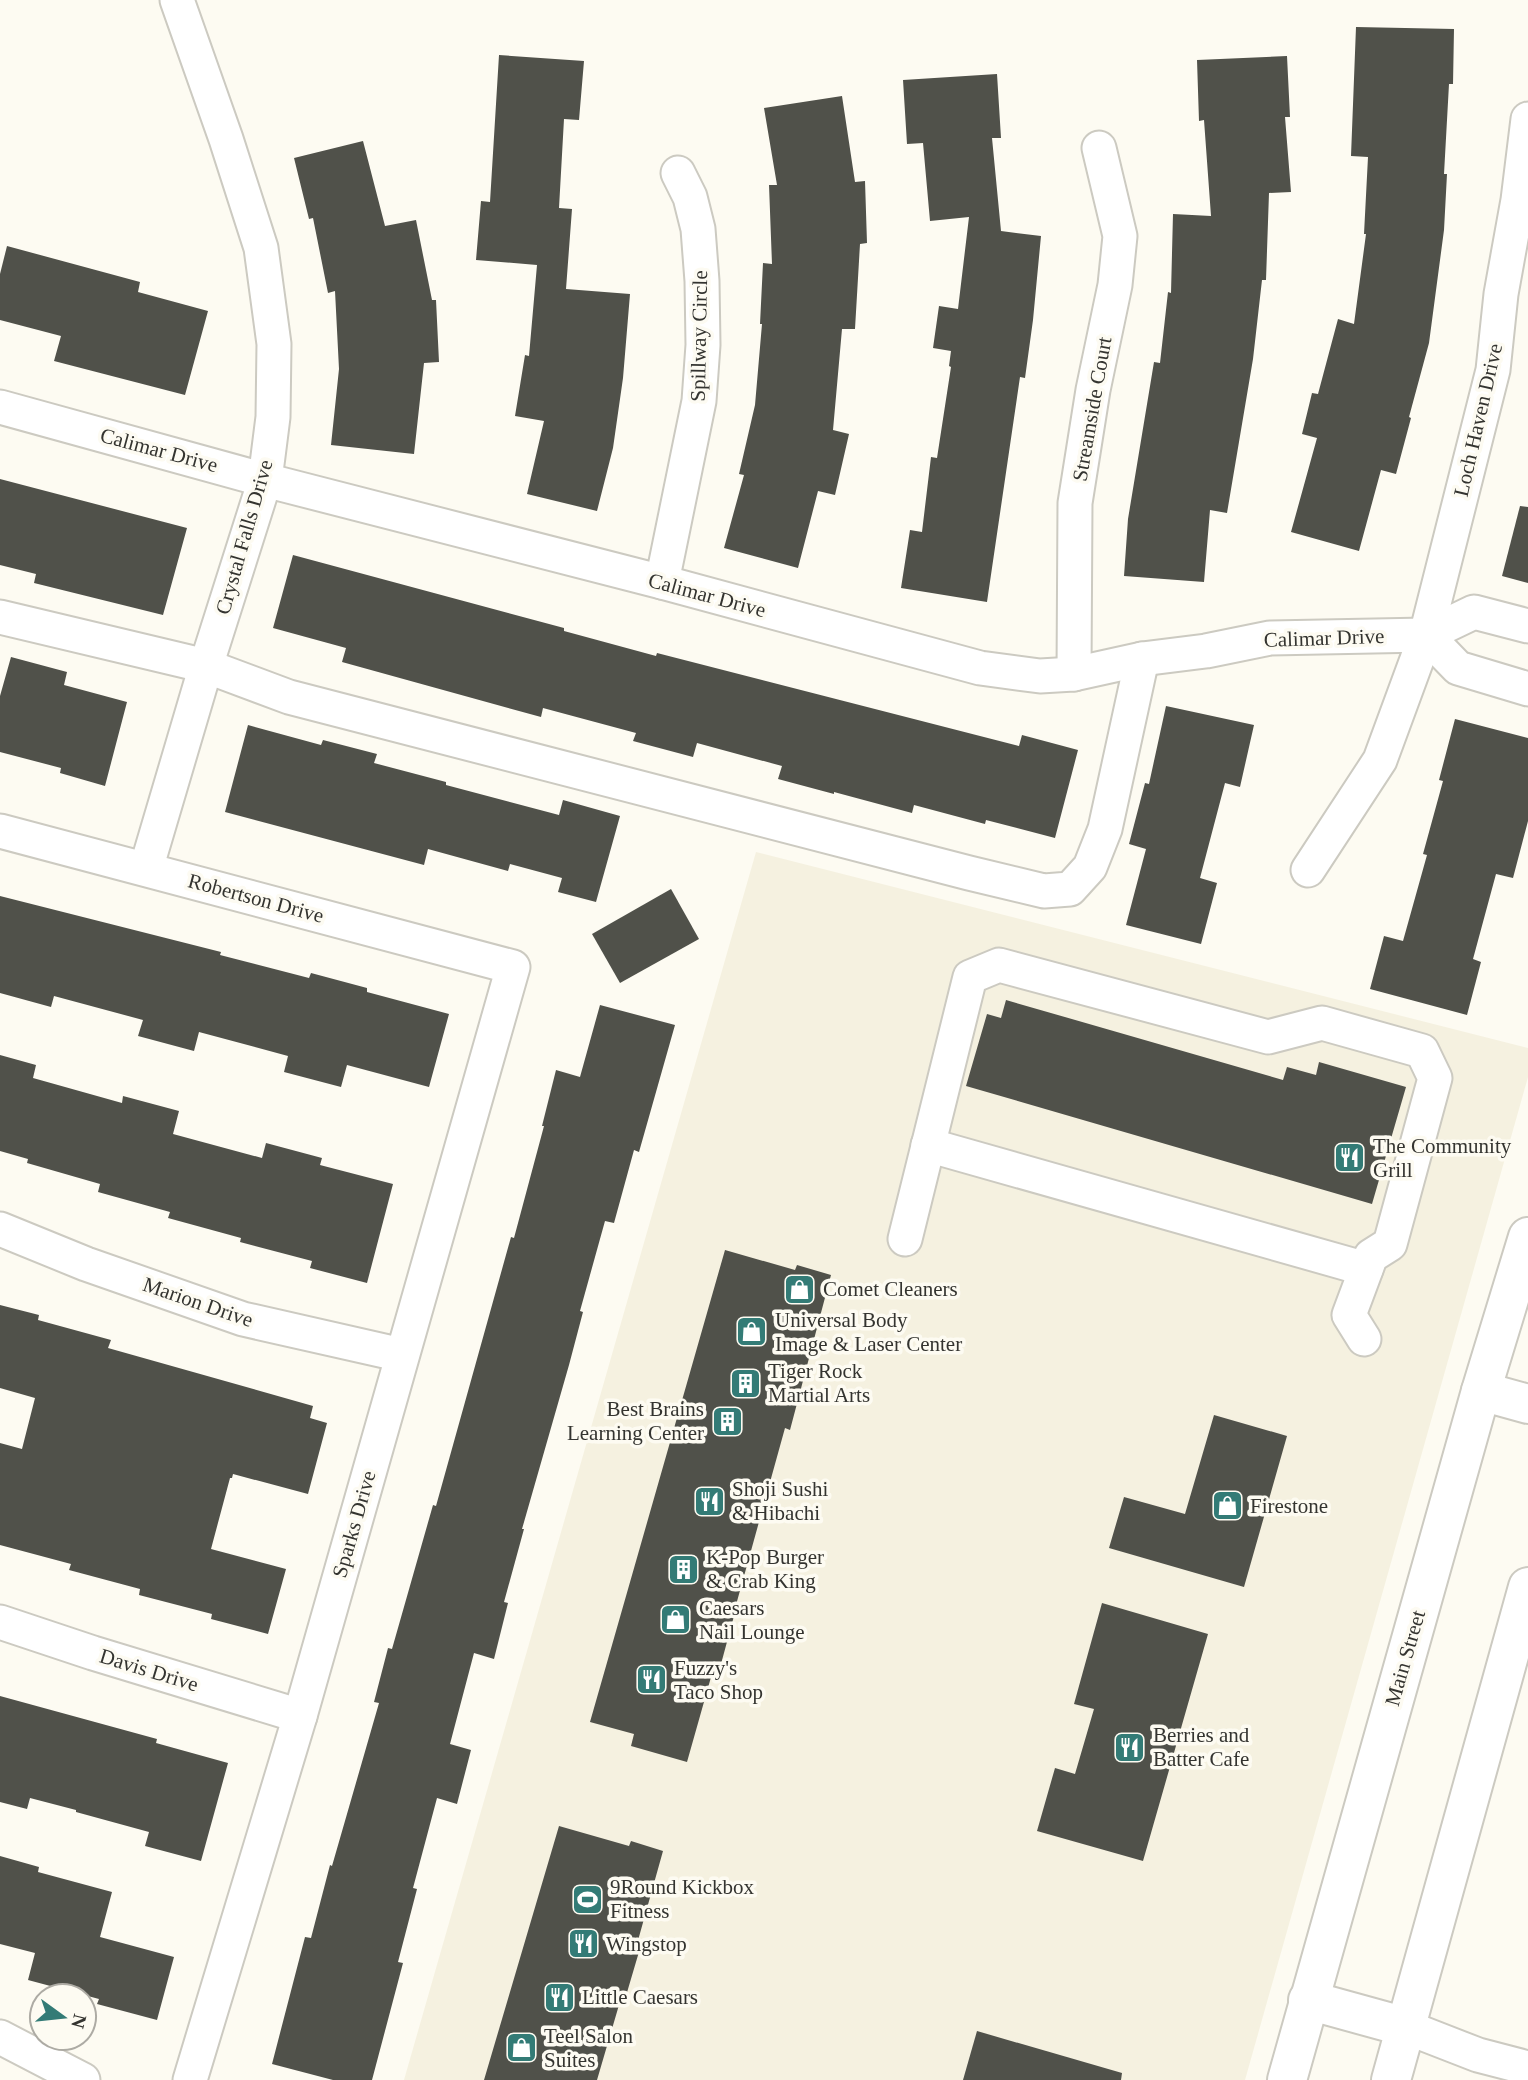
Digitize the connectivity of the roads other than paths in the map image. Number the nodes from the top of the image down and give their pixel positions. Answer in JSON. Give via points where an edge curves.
{"nodes":[{"id":1,"x":177,"y":0,"type":"edge"},
{"id":2,"x":1528,"y":119,"type":"edge"},
{"id":3,"x":1099,"y":148,"type":"dead end"},
{"id":4,"x":678,"y":173,"type":"dead end"},
{"id":5,"x":0,"y":407,"type":"edge"},
{"id":6,"x":265,"y":480,"type":"junction"},
{"id":7,"x":662,"y":582,"type":"junction"},
{"id":8,"x":0,"y":617,"type":"edge"},
{"id":9,"x":1528,"y":626,"type":"edge"},
{"id":10,"x":1426,"y":635,"type":"junction"},
{"id":11,"x":1142,"y":659,"type":"junction"},
{"id":12,"x":206,"y":666,"type":"junction"},
{"id":13,"x":1074,"y":674,"type":"junction"},
{"id":14,"x":1528,"y":689,"type":"edge"},
{"id":15,"x":0,"y":831,"type":"edge"},
{"id":16,"x":146,"y":869,"type":"junction"},
{"id":17,"x":1308,"y":870,"type":"dead end"},
{"id":18,"x":513,"y":967,"type":"joint"},
{"id":19,"x":928,"y":1146,"type":"junction"},
{"id":20,"x":0,"y":1229,"type":"edge"},
{"id":21,"x":1528,"y":1237,"type":"edge"},
{"id":22,"x":905,"y":1239,"type":"dead end"},
{"id":23,"x":1366,"y":1269,"type":"junction"},
{"id":24,"x":1364,"y":1339,"type":"dead end"},
{"id":25,"x":402,"y":1355,"type":"junction"},
{"id":26,"x":1481,"y":1391,"type":"junction"},
{"id":27,"x":1528,"y":1404,"type":"edge"},
{"id":28,"x":1528,"y":1587,"type":"edge"},
{"id":29,"x":0,"y":1622,"type":"edge"},
{"id":30,"x":300,"y":1716,"type":"junction"},
{"id":31,"x":1308,"y":2000,"type":"junction"},
{"id":32,"x":1406,"y":2027,"type":"junction"},
{"id":33,"x":0,"y":2037,"type":"edge"},
{"id":34,"x":1528,"y":2068,"type":"edge"},
{"id":35,"x":83,"y":2080,"type":"edge"},
{"id":36,"x":190,"y":2080,"type":"edge"},
{"id":37,"x":1287,"y":2080,"type":"edge"},
{"id":38,"x":1391,"y":2080,"type":"edge"}],
"edges":[{"from":1,"to":6,"type":"street","name":"Crystal Falls Drive","via":[[261,248],[274,344],[273,417]]},
{"from":2,"to":10,"type":"street","name":"Loch Haven Drive","via":[[1493,370]]},
{"from":3,"to":13,"type":"street","name":"Streamside Court","via":[[1120,236],[1075,503]]},
{"from":4,"to":7,"type":"street","name":"Spillway Circle","via":[[698,229],[703,345],[699,401]]},
{"from":5,"to":6,"type":"street","name":"Calimar Drive"},
{"from":6,"to":7,"type":"street","name":"Calimar Drive"},
{"from":6,"to":12,"type":"street","name":"Crystal Falls Drive"},
{"from":7,"to":13,"type":"street","name":"Calimar Drive","via":[[980,668],[1040,676]]},
{"from":8,"to":12,"type":"street"},
{"from":9,"to":10,"type":"street","name":"Calimar Drive","via":[[1474,612]]},
{"from":10,"to":11,"type":"street","name":"Calimar Drive","via":[[1270,638]]},
{"from":10,"to":14,"type":"street","via":[[1458,668]]},
{"from":10,"to":17,"type":"street","name":"Loch Haven Drive","via":[[1380,760]]},
{"from":11,"to":12,"type":"street","via":[[1105,829],[1090,867],[1070,890],[1044,891],[289,697]]},
{"from":11,"to":13,"type":"street","name":"Calimar Drive"},
{"from":12,"to":16,"type":"street","name":"Crystal Falls Drive"},
{"from":15,"to":16,"type":"street","name":"Robertson Drive"},
{"from":16,"to":18,"type":"street","name":"Robertson Drive"},
{"from":18,"to":25,"type":"street","name":"Sparks Drive"},
{"from":19,"to":22,"type":"street"},
{"from":19,"to":23,"type":"street"},
{"from":19,"to":23,"type":"street","via":[[970,978],[999,965],[1268,1037],[1322,1023],[1422,1051],[1435,1078],[1390,1244],[1371,1256]]},
{"from":20,"to":25,"type":"street","name":"Marion Drive","via":[[243,1320]]},
{"from":21,"to":26,"type":"main road","name":"Main Street"},
{"from":23,"to":24,"type":"street","via":[[1349,1315]]},
{"from":25,"to":30,"type":"street","name":"Sparks Drive"},
{"from":26,"to":27,"type":"main road"},
{"from":26,"to":31,"type":"main road","name":"Main Street"},
{"from":28,"to":32,"type":"main road"},
{"from":29,"to":30,"type":"street","name":"Davis Drive"},
{"from":30,"to":36,"type":"street","name":"Sparks Drive"},
{"from":31,"to":32,"type":"main road"},
{"from":31,"to":37,"type":"main road","name":"Main Street"},
{"from":32,"to":34,"type":"street","via":[[1478,2055]]},
{"from":32,"to":38,"type":"main road"},
{"from":33,"to":35,"type":"street"}]}
